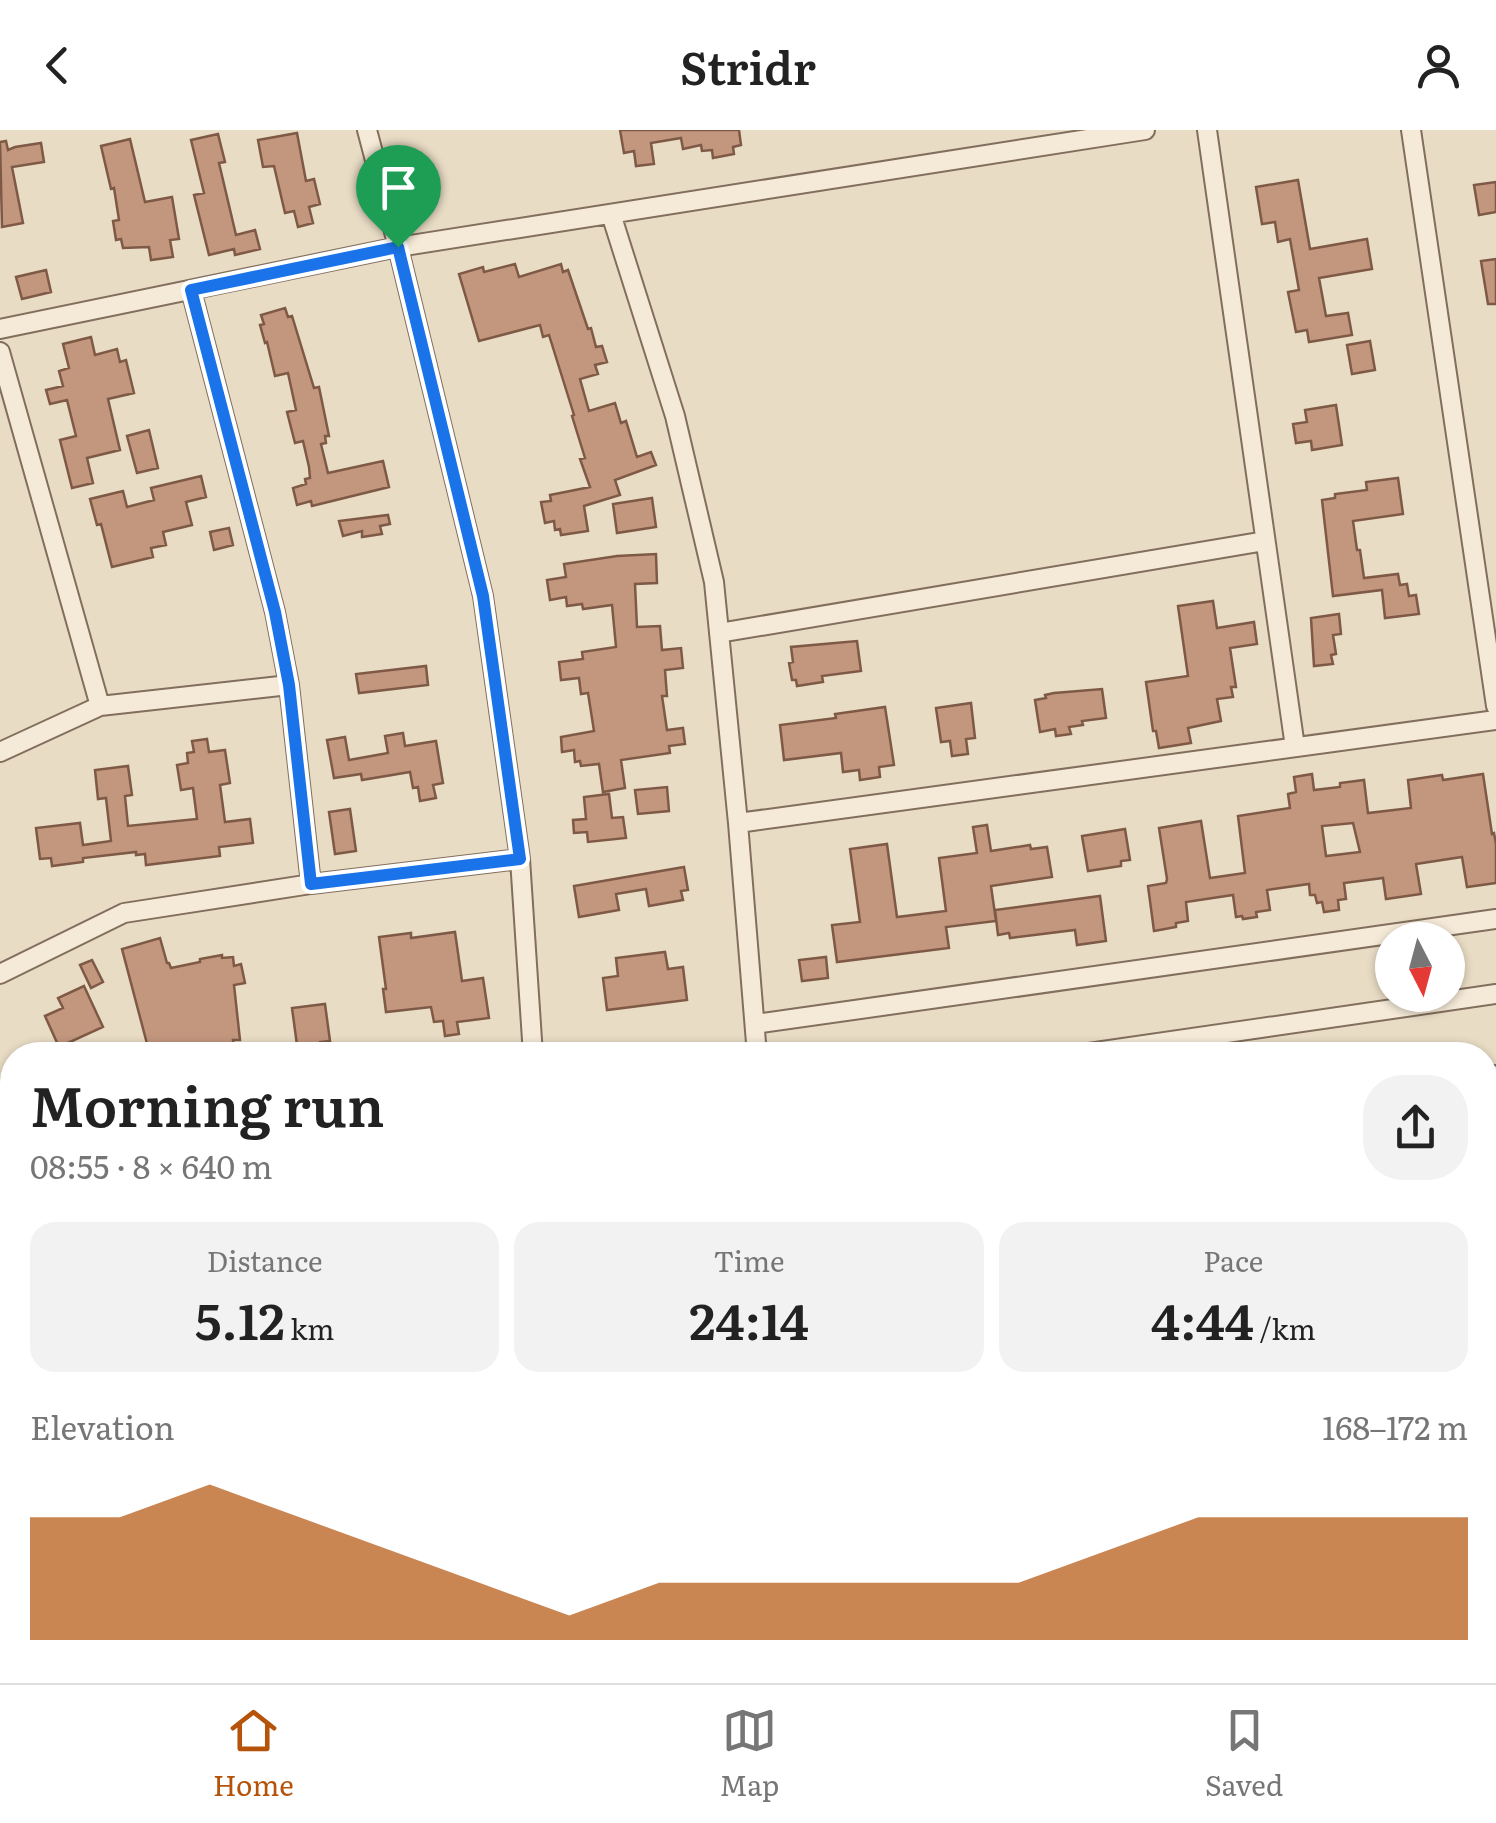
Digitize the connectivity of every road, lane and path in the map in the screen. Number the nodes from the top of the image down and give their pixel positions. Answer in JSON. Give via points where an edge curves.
{"nodes":[{"id":1,"x":367,"y":130,"type":"edge"},
{"id":2,"x":1144,"y":130,"type":"edge"},
{"id":3,"x":1206,"y":130,"type":"edge"},
{"id":4,"x":1411,"y":130,"type":"edge"},
{"id":5,"x":611,"y":214,"type":"junction"},
{"id":6,"x":398,"y":247,"type":"junction"},
{"id":7,"x":191,"y":290,"type":"junction"},
{"id":8,"x":0,"y":329,"type":"edge"},
{"id":9,"x":0,"y":352,"type":"edge"},
{"id":10,"x":1266,"y":541,"type":"junction"},
{"id":11,"x":719,"y":633,"type":"junction"},
{"id":12,"x":289,"y":685,"type":"junction"},
{"id":13,"x":100,"y":706,"type":"junction"},
{"id":14,"x":1496,"y":706,"type":"edge"},
{"id":15,"x":1496,"y":720,"type":"edge"},
{"id":16,"x":1295,"y":747,"type":"junction"},
{"id":17,"x":0,"y":752,"type":"edge"},
{"id":18,"x":738,"y":823,"type":"junction"},
{"id":19,"x":520,"y":859,"type":"junction"},
{"id":20,"x":311,"y":884,"type":"junction"},
{"id":21,"x":1496,"y":918,"type":"edge"},
{"id":22,"x":0,"y":974,"type":"edge"},
{"id":23,"x":1496,"y":994,"type":"edge"},
{"id":24,"x":756,"y":1024,"type":"junction"},
{"id":25,"x":531,"y":1042,"type":"edge"},
{"id":26,"x":757,"y":1042,"type":"edge"},
{"id":27,"x":1165,"y":1042,"type":"edge"}],
"edges":[{"from":1,"to":6,"type":"street"},
{"from":2,"to":5,"type":"street"},
{"from":3,"to":10,"type":"street"},
{"from":4,"to":14,"type":"street"},
{"from":5,"to":6,"type":"street"},
{"from":5,"to":11,"type":"street","via":[[675,416],[714,582]]},
{"from":6,"to":7,"type":"street"},
{"from":6,"to":19,"type":"street","via":[[483,596]]},
{"from":7,"to":8,"type":"street"},
{"from":7,"to":12,"type":"street"},
{"from":9,"to":13,"type":"street"},
{"from":10,"to":11,"type":"street"},
{"from":10,"to":16,"type":"street"},
{"from":11,"to":18,"type":"street"},
{"from":12,"to":13,"type":"street"},
{"from":12,"to":20,"type":"street"},
{"from":13,"to":17,"type":"street"},
{"from":15,"to":16,"type":"street"},
{"from":16,"to":18,"type":"street"},
{"from":18,"to":24,"type":"street"},
{"from":19,"to":20,"type":"street"},
{"from":19,"to":25,"type":"street"},
{"from":20,"to":22,"type":"street","via":[[124,913]]},
{"from":21,"to":24,"type":"street"},
{"from":23,"to":27,"type":"street"},
{"from":24,"to":26,"type":"street"}]}
